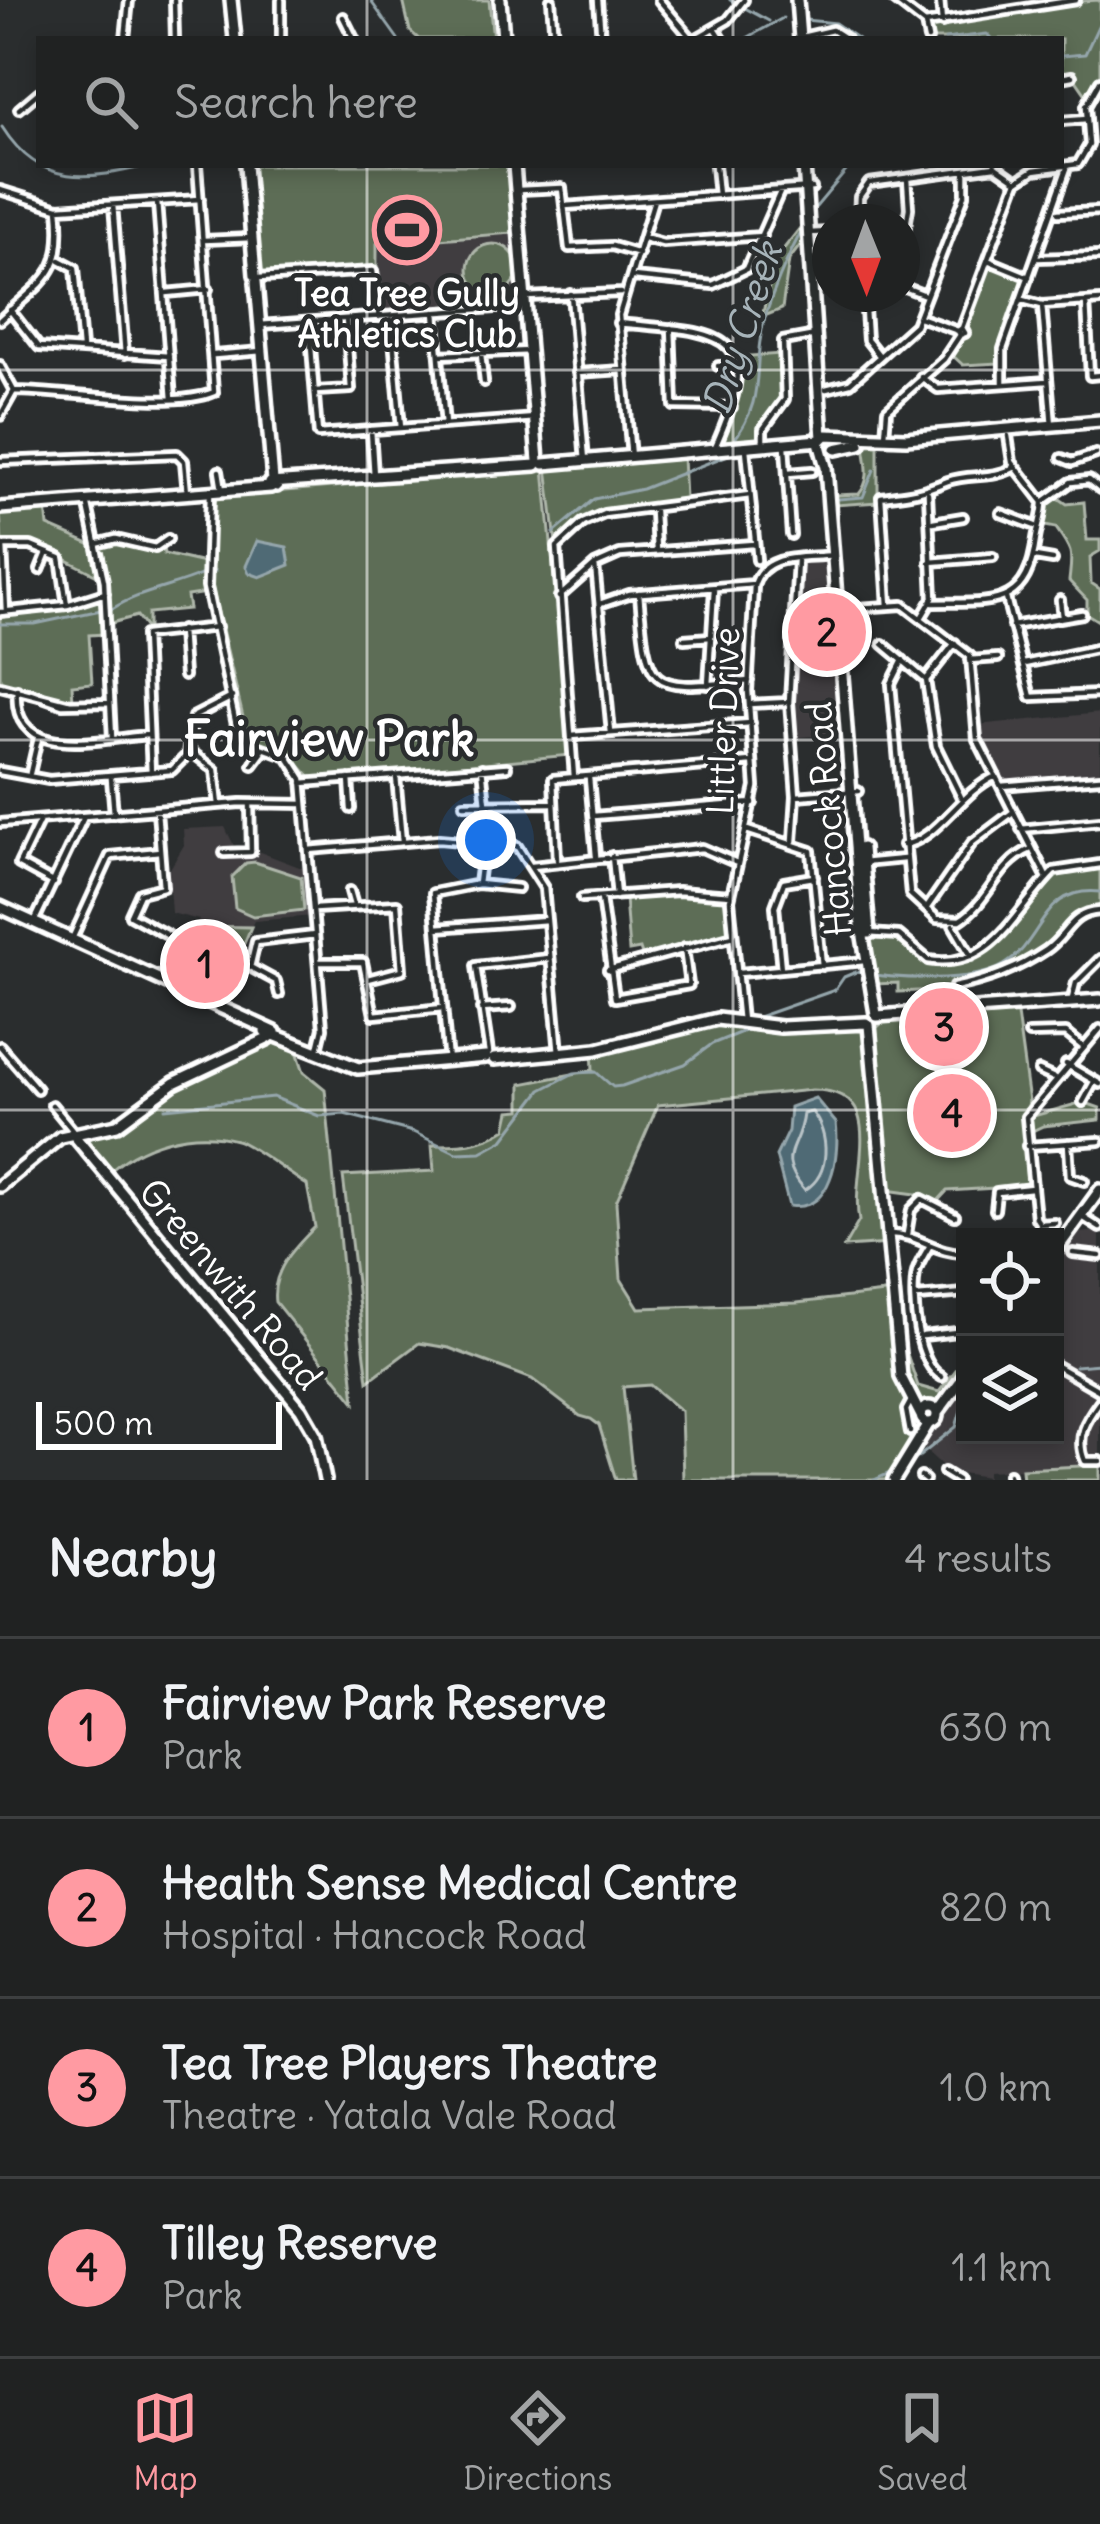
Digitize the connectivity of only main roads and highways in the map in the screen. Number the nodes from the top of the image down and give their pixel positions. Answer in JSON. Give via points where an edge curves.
{"nodes":[{"id":1,"x":231,"y":0,"type":"edge"},
{"id":2,"x":500,"y":0,"type":"edge"},
{"id":3,"x":794,"y":0,"type":"edge"},
{"id":4,"x":235,"y":36,"type":"edge"},
{"id":5,"x":503,"y":36,"type":"edge"},
{"id":6,"x":797,"y":36,"type":"edge"},
{"id":7,"x":246,"y":168,"type":"edge"},
{"id":8,"x":514,"y":168,"type":"edge"},
{"id":9,"x":807,"y":168,"type":"edge"},
{"id":10,"x":812,"y":233,"type":"edge"},
{"id":11,"x":815,"y":312,"type":"edge"},
{"id":12,"x":819,"y":312,"type":"edge"},
{"id":13,"x":1100,"y":423,"type":"edge"},
{"id":14,"x":1008,"y":433,"type":"junction"},
{"id":15,"x":828,"y":444,"type":"junction"},
{"id":16,"x":539,"y":460,"type":"junction"},
{"id":17,"x":274,"y":484,"type":"junction"},
{"id":18,"x":0,"y":506,"type":"edge"},
{"id":19,"x":836,"y":559,"type":"junction"},
{"id":20,"x":0,"y":907,"type":"edge"},
{"id":21,"x":1100,"y":1000,"type":"edge"},
{"id":22,"x":874,"y":1019,"type":"junction"},
{"id":23,"x":268,"y":1035,"type":"junction"},
{"id":24,"x":74,"y":1133,"type":"junction"},
{"id":25,"x":0,"y":1186,"type":"edge"},
{"id":26,"x":1100,"y":1190,"type":"edge"},
{"id":27,"x":1064,"y":1240,"type":"edge"},
{"id":28,"x":956,"y":1388,"type":"edge"},
{"id":29,"x":928,"y":1415,"type":"junction"},
{"id":30,"x":325,"y":1480,"type":"edge"},
{"id":31,"x":894,"y":1480,"type":"edge"}],
"edges":[{"from":1,"to":4,"type":"main road"},
{"from":2,"to":5,"type":"main road"},
{"from":3,"to":6,"type":"main road"},
{"from":7,"to":17,"type":"main road"},
{"from":8,"to":16,"type":"main road"},
{"from":9,"to":10,"type":"main road","name":"Hancock Road"},
{"from":11,"to":15,"type":"main road","name":"Hancock Road"},
{"from":12,"to":15,"type":"main road","name":"Hancock Road"},
{"from":13,"to":14,"type":"main road"},
{"from":13,"to":14,"type":"main road"},
{"from":14,"to":15,"type":"main road"},
{"from":15,"to":16,"type":"main road"},
{"from":15,"to":19,"type":"main road","name":"Hancock Road"},
{"from":15,"to":19,"type":"main road","name":"Hancock Road"},
{"from":16,"to":17,"type":"main road"},
{"from":17,"to":18,"type":"main road"},
{"from":19,"to":22,"type":"main road","name":"Hancock Road"},
{"from":20,"to":23,"type":"main road"},
{"from":21,"to":22,"type":"main road"},
{"from":22,"to":23,"type":"main road","via":[[781,1027],[717,1018],[559,1052],[364,1069]]},
{"from":22,"to":29,"type":"main road","name":"Hancock Road","via":[[901,1376]]},
{"from":23,"to":24,"type":"main road","via":[[174,1083],[117,1125]]},
{"from":24,"to":25,"type":"main road"},
{"from":24,"to":30,"type":"main road","name":"Greenwith Road","via":[[301,1409]]},
{"from":26,"to":27,"type":"main road"},
{"from":28,"to":29,"type":"main road"},
{"from":29,"to":31,"type":"main road"}]}
